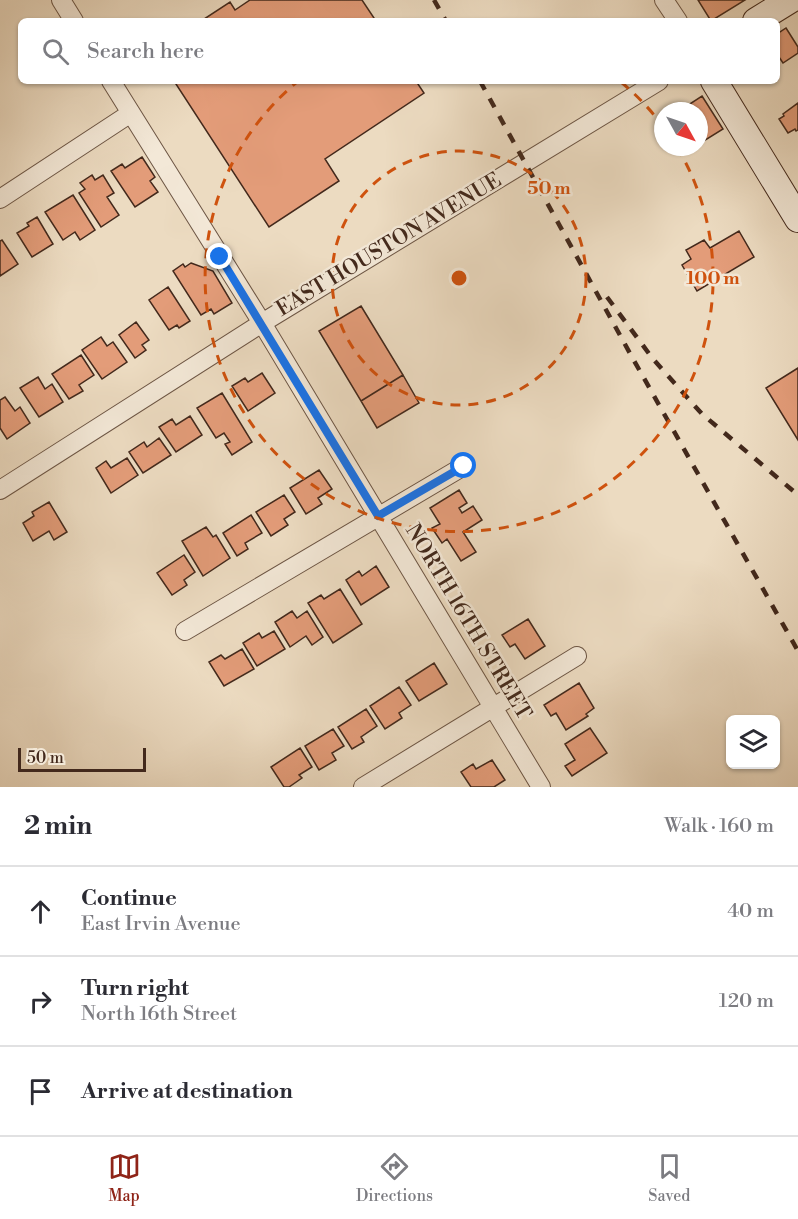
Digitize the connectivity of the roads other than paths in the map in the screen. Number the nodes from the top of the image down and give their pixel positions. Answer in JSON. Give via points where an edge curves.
{"nodes":[{"id":1,"x":61,"y":0,"type":"edge"},
{"id":2,"x":664,"y":0,"type":"edge"},
{"id":3,"x":790,"y":0,"type":"edge"},
{"id":4,"x":72,"y":18,"type":"edge"},
{"id":5,"x":676,"y":18,"type":"edge"},
{"id":6,"x":761,"y":18,"type":"edge"},
{"id":7,"x":113,"y":84,"type":"edge"},
{"id":8,"x":654,"y":84,"type":"edge"},
{"id":9,"x":716,"y":84,"type":"edge"},
{"id":10,"x":131,"y":113,"type":"junction"},
{"id":11,"x":0,"y":198,"type":"edge"},
{"id":12,"x":798,"y":219,"type":"edge"},
{"id":13,"x":262,"y":323,"type":"junction"},
{"id":14,"x":464,"y":466,"type":"dead end"},
{"id":15,"x":0,"y":489,"type":"edge"},
{"id":16,"x":378,"y":516,"type":"junction"},
{"id":17,"x":185,"y":631,"type":"dead end"},
{"id":18,"x":577,"y":656,"type":"dead end"},
{"id":19,"x":492,"y":708,"type":"junction"},
{"id":20,"x":363,"y":787,"type":"edge"},
{"id":21,"x":541,"y":787,"type":"edge"}],
"edges":[{"from":1,"to":4,"type":"street"},
{"from":2,"to":5,"type":"street"},
{"from":3,"to":6,"type":"street"},
{"from":7,"to":10,"type":"street","name":"NORTH 16TH STREET"},
{"from":8,"to":13,"type":"street","name":"EAST HOUSTON AVENUE"},
{"from":9,"to":12,"type":"street"},
{"from":10,"to":11,"type":"street"},
{"from":10,"to":13,"type":"street","name":"NORTH 16TH STREET"},
{"from":13,"to":15,"type":"street","name":"EAST HOUSTON AVENUE"},
{"from":13,"to":16,"type":"street","name":"NORTH 16TH STREET"},
{"from":14,"to":16,"type":"street"},
{"from":16,"to":17,"type":"street"},
{"from":16,"to":19,"type":"street","name":"NORTH 16TH STREET"},
{"from":18,"to":19,"type":"street"},
{"from":19,"to":20,"type":"street"},
{"from":19,"to":21,"type":"street","name":"NORTH 16TH STREET"}]}
